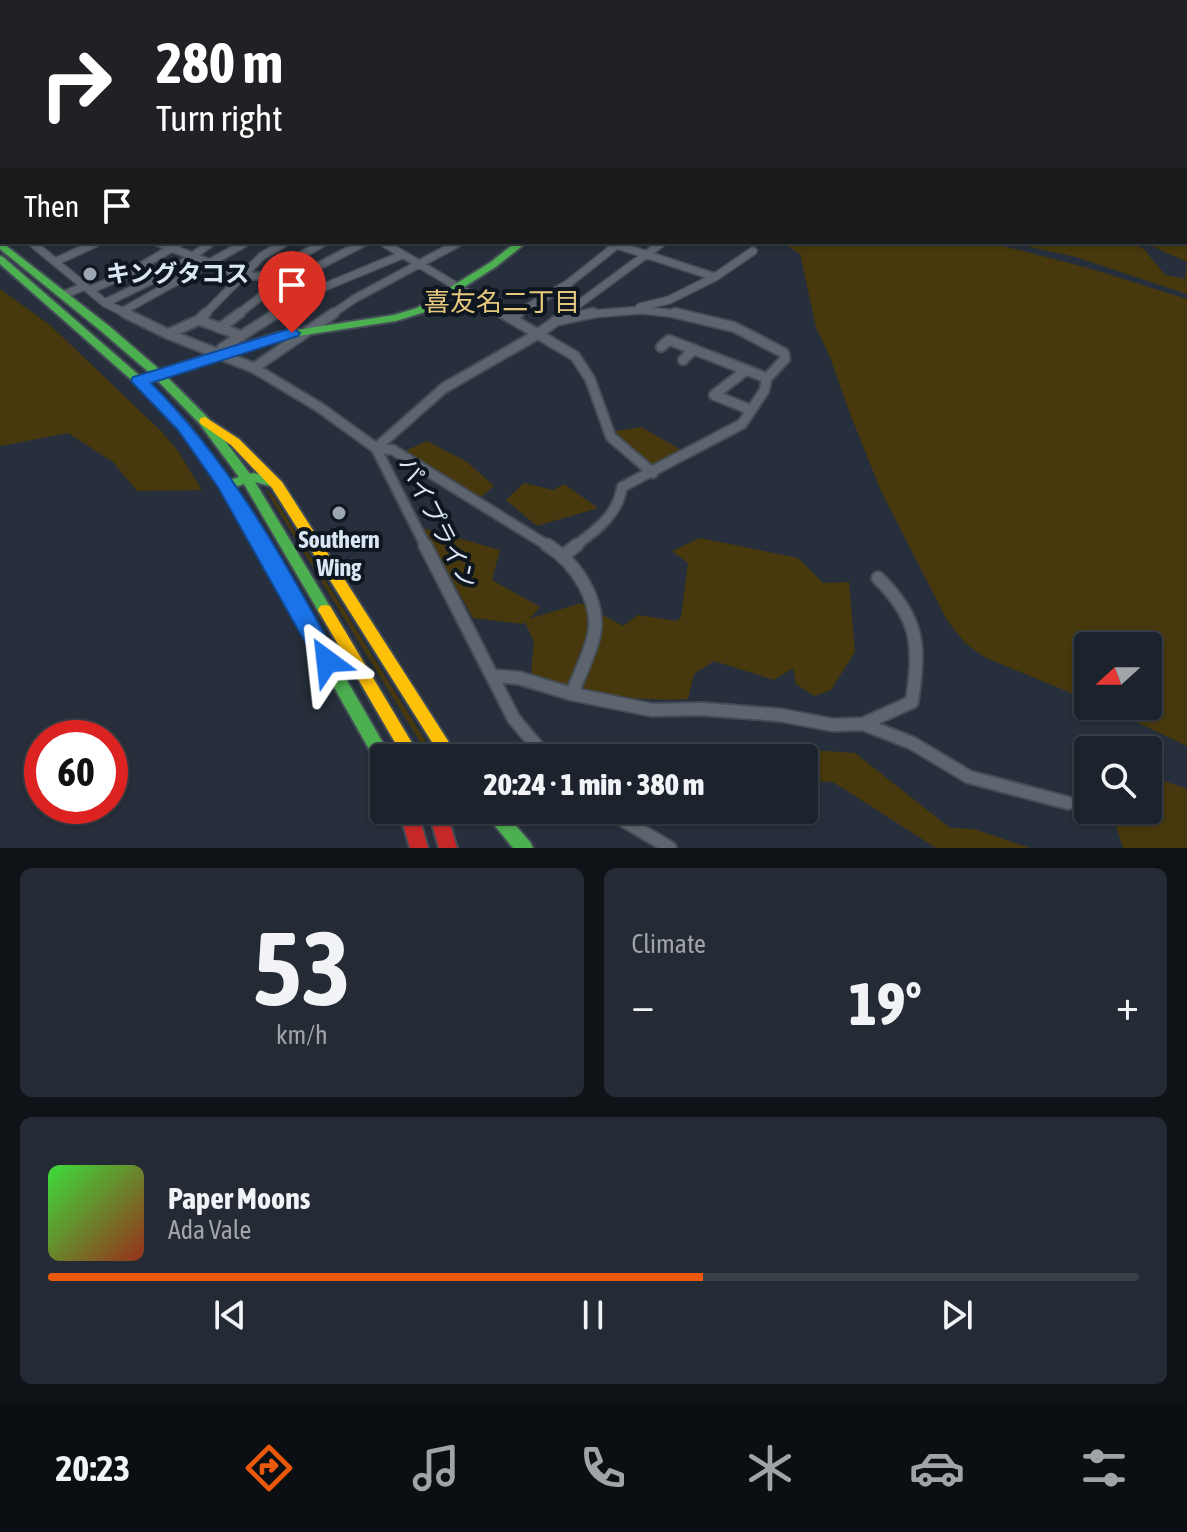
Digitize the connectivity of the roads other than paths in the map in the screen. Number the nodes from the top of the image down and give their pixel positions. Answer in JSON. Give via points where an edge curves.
{"nodes":[{"id":1,"x":0,"y":244,"type":"edge"},
{"id":2,"x":34,"y":244,"type":"edge"},
{"id":3,"x":94,"y":244,"type":"edge"},
{"id":4,"x":162,"y":244,"type":"edge"},
{"id":5,"x":179,"y":244,"type":"edge"},
{"id":6,"x":209,"y":244,"type":"edge"},
{"id":7,"x":243,"y":244,"type":"edge"},
{"id":8,"x":283,"y":244,"type":"edge"},
{"id":9,"x":321,"y":244,"type":"edge"},
{"id":10,"x":361,"y":244,"type":"edge"},
{"id":11,"x":385,"y":244,"type":"edge"},
{"id":12,"x":457,"y":244,"type":"edge"},
{"id":13,"x":519,"y":244,"type":"edge"},
{"id":14,"x":614,"y":244,"type":"edge"},
{"id":15,"x":617,"y":244,"type":"edge"},
{"id":16,"x":660,"y":244,"type":"edge"},
{"id":17,"x":173,"y":248,"type":"junction"},
{"id":18,"x":753,"y":251,"type":"dead end"},
{"id":19,"x":402,"y":255,"type":"junction"},
{"id":20,"x":644,"y":256,"type":"junction"},
{"id":21,"x":189,"y":257,"type":"junction"},
{"id":22,"x":0,"y":259,"type":"edge"},
{"id":23,"x":57,"y":261,"type":"junction"},
{"id":24,"x":208,"y":264,"type":"junction"},
{"id":25,"x":419,"y":266,"type":"junction"},
{"id":26,"x":242,"y":276,"type":"junction"},
{"id":27,"x":278,"y":276,"type":"junction"},
{"id":28,"x":715,"y":277,"type":"junction"},
{"id":29,"x":88,"y":288,"type":"junction"},
{"id":30,"x":457,"y":289,"type":"junction"},
{"id":31,"x":63,"y":295,"type":"junction"},
{"id":32,"x":105,"y":303,"type":"junction"},
{"id":33,"x":629,"y":310,"type":"junction"},
{"id":34,"x":123,"y":311,"type":"junction"},
{"id":35,"x":510,"y":318,"type":"junction"},
{"id":36,"x":199,"y":320,"type":"junction"},
{"id":37,"x":555,"y":321,"type":"junction"},
{"id":38,"x":220,"y":328,"type":"junction"},
{"id":39,"x":311,"y":329,"type":"junction"},
{"id":40,"x":168,"y":334,"type":"junction"},
{"id":41,"x":538,"y":334,"type":"junction"},
{"id":42,"x":242,"y":336,"type":"junction"},
{"id":43,"x":661,"y":347,"type":"dead end"},
{"id":44,"x":694,"y":349,"type":"junction"},
{"id":45,"x":220,"y":354,"type":"junction"},
{"id":46,"x":683,"y":360,"type":"dead end"},
{"id":47,"x":254,"y":368,"type":"junction"},
{"id":48,"x":745,"y":371,"type":"junction"},
{"id":49,"x":155,"y":375,"type":"junction"},
{"id":50,"x":767,"y":378,"type":"junction"},
{"id":51,"x":139,"y":381,"type":"junction"},
{"id":52,"x":751,"y":410,"type":"junction"},
{"id":53,"x":202,"y":419,"type":"junction"},
{"id":54,"x":376,"y":448,"type":"junction"},
{"id":55,"x":653,"y":473,"type":"junction"},
{"id":56,"x":247,"y":478,"type":"junction"},
{"id":57,"x":227,"y":485,"type":"junction"},
{"id":58,"x":277,"y":485,"type":"junction"},
{"id":59,"x":564,"y":555,"type":"junction"},
{"id":60,"x":878,"y":578,"type":"dead end"},
{"id":61,"x":494,"y":676,"type":"junction"},
{"id":62,"x":572,"y":694,"type":"junction"},
{"id":63,"x":863,"y":724,"type":"junction"},
{"id":64,"x":375,"y":744,"type":"edge"},
{"id":65,"x":405,"y":744,"type":"edge"},
{"id":66,"x":442,"y":744,"type":"edge"},
{"id":67,"x":535,"y":744,"type":"edge"},
{"id":68,"x":1068,"y":803,"type":"dead end"},
{"id":69,"x":412,"y":824,"type":"edge"},
{"id":70,"x":441,"y":824,"type":"edge"},
{"id":71,"x":503,"y":824,"type":"edge"},
{"id":72,"x":630,"y":824,"type":"edge"},
{"id":73,"x":419,"y":848,"type":"edge"},
{"id":74,"x":448,"y":848,"type":"edge"},
{"id":75,"x":524,"y":848,"type":"edge"},
{"id":76,"x":670,"y":848,"type":"edge"}],
"edges":[{"from":1,"to":31,"type":"main road"},
{"from":2,"to":23,"type":"street","name":"パイプライン"},
{"from":3,"to":23,"type":"street"},
{"from":4,"to":17,"type":"street"},
{"from":5,"to":17,"type":"street"},
{"from":6,"to":21,"type":"street"},
{"from":7,"to":24,"type":"street"},
{"from":8,"to":26,"type":"street"},
{"from":9,"to":27,"type":"street"},
{"from":10,"to":27,"type":"street","via":[[299,276]]},
{"from":11,"to":19,"type":"street"},
{"from":12,"to":25,"type":"street"},
{"from":13,"to":30,"type":"main road"},
{"from":14,"to":35,"type":"street","via":[[569,283]]},
{"from":15,"to":20,"type":"street"},
{"from":16,"to":20,"type":"street"},
{"from":17,"to":21,"type":"street"},
{"from":17,"to":29,"type":"street"},
{"from":18,"to":28,"type":"street"},
{"from":19,"to":25,"type":"street"},
{"from":19,"to":42,"type":"street","via":[[325,285]]},
{"from":20,"to":28,"type":"street"},
{"from":20,"to":37,"type":"street"},
{"from":21,"to":24,"type":"street"},
{"from":21,"to":32,"type":"street"},
{"from":22,"to":51,"type":"main road"},
{"from":23,"to":29,"type":"street","name":"パイプライン"},
{"from":24,"to":26,"type":"street"},
{"from":24,"to":34,"type":"street"},
{"from":25,"to":30,"type":"street"},
{"from":25,"to":39,"type":"street","via":[[354,299]]},
{"from":26,"to":27,"type":"street"},
{"from":26,"to":36,"type":"street"},
{"from":27,"to":38,"type":"street","via":[[263,295]]},
{"from":28,"to":33,"type":"street","via":[[669,300]]},
{"from":29,"to":31,"type":"street"},
{"from":29,"to":32,"type":"street","name":"パイプライン"},
{"from":30,"to":35,"type":"street"},
{"from":30,"to":39,"type":"main road","via":[[408,315]]},
{"from":31,"to":49,"type":"main road"},
{"from":32,"to":34,"type":"street","name":"パイプライン"},
{"from":33,"to":37,"type":"street","via":[[601,310]]},
{"from":33,"to":50,"type":"street","via":[[749,331],[784,353],[785,359]]},
{"from":34,"to":40,"type":"street","name":"パイプライン"},
{"from":35,"to":41,"type":"street"},
{"from":36,"to":38,"type":"street"},
{"from":36,"to":40,"type":"street"},
{"from":37,"to":41,"type":"street"},
{"from":38,"to":42,"type":"street"},
{"from":39,"to":45,"type":"main road"},
{"from":39,"to":47,"type":"street"},
{"from":40,"to":45,"type":"street","name":"パイプライン"},
{"from":41,"to":54,"type":"street","via":[[444,388]]},
{"from":41,"to":55,"type":"street","via":[[583,364],[611,437]]},
{"from":42,"to":45,"type":"street"},
{"from":43,"to":44,"type":"street","via":[[669,340]]},
{"from":44,"to":46,"type":"street"},
{"from":44,"to":48,"type":"street"},
{"from":45,"to":47,"type":"street","name":"パイプライン"},
{"from":45,"to":49,"type":"main road"},
{"from":47,"to":54,"type":"street","name":"パイプライン"},
{"from":48,"to":50,"type":"street"},
{"from":48,"to":52,"type":"street","via":[[714,395]]},
{"from":49,"to":51,"type":"main road"},
{"from":49,"to":53,"type":"main road"},
{"from":50,"to":52,"type":"street"},
{"from":51,"to":57,"type":"main road","via":[[184,427]]},
{"from":52,"to":55,"type":"street","via":[[742,424]]},
{"from":53,"to":56,"type":"main road"},
{"from":53,"to":58,"type":"main road","via":[[235,442]]},
{"from":54,"to":59,"type":"street","via":[[393,450]]},
{"from":54,"to":61,"type":"street","name":"パイプライン"},
{"from":55,"to":59,"type":"street","via":[[622,487],[612,515]]},
{"from":56,"to":57,"type":"main road"},
{"from":56,"to":58,"type":"main road","via":[[265,478]]},
{"from":56,"to":65,"type":"main road"},
{"from":57,"to":64,"type":"main road"},
{"from":58,"to":66,"type":"main road"},
{"from":59,"to":62,"type":"street","via":[[592,597],[595,633]]},
{"from":60,"to":63,"type":"street","via":[[906,609],[920,657],[912,702]]},
{"from":61,"to":62,"type":"street"},
{"from":61,"to":67,"type":"street","name":"パイプライン","via":[[514,719]]},
{"from":62,"to":63,"type":"street","via":[[652,710],[702,709]]},
{"from":63,"to":68,"type":"street","via":[[912,743],[969,777]]},
{"from":69,"to":73,"type":"main road"},
{"from":70,"to":74,"type":"main road"},
{"from":71,"to":75,"type":"main road"},
{"from":72,"to":76,"type":"street"}]}
